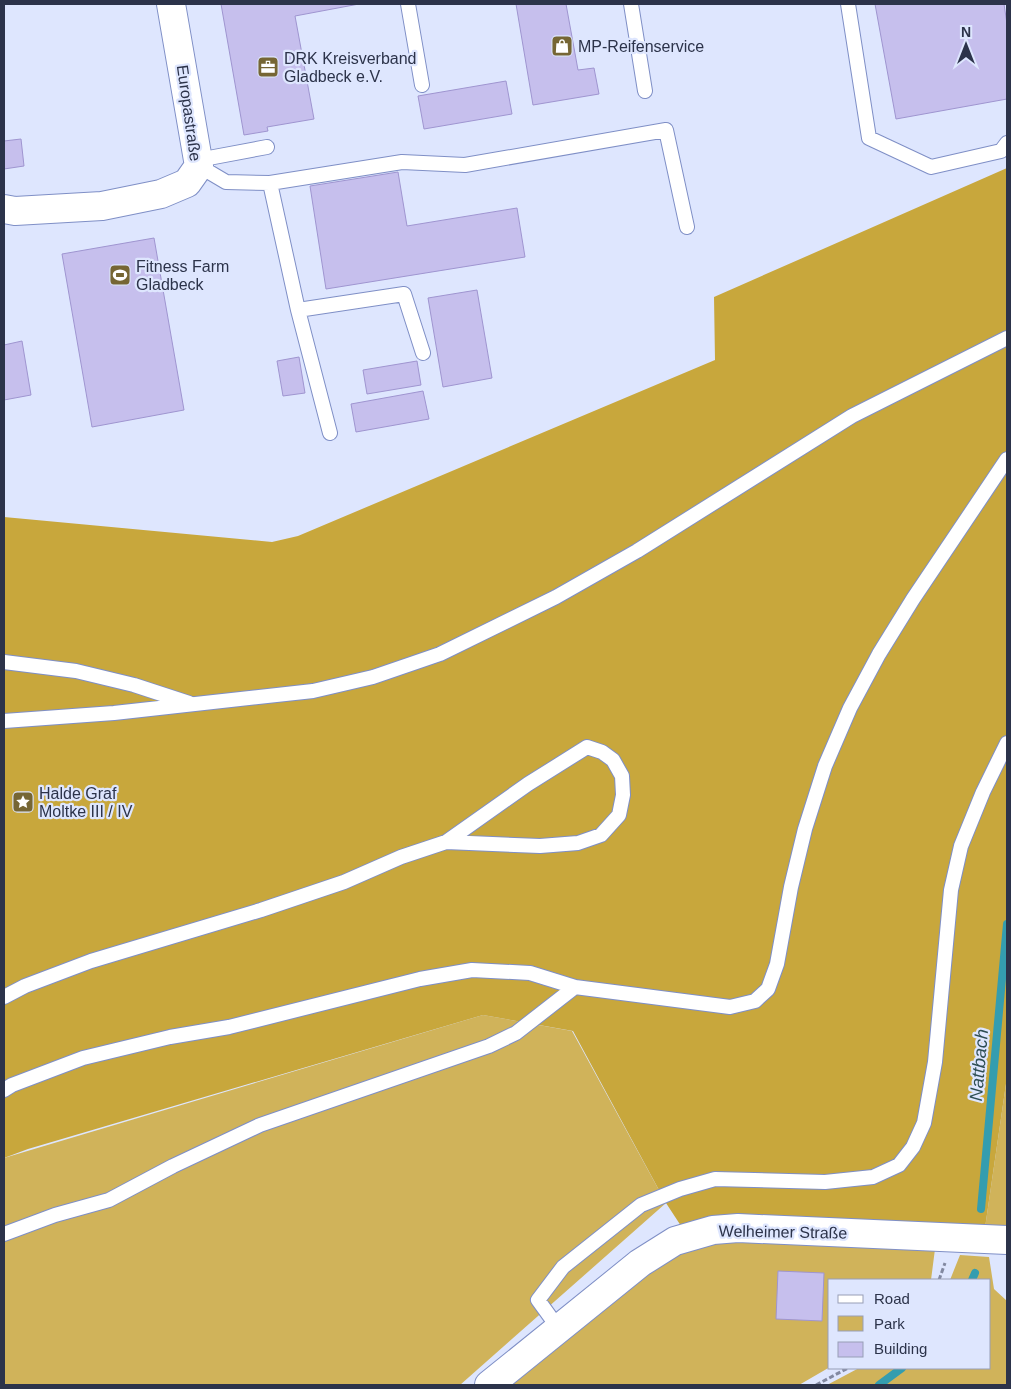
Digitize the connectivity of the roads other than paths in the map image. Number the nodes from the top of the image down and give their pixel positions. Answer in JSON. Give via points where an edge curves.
{"nodes":[{"id":1,"x":171,"y":4,"type":"edge"},
{"id":2,"x":408,"y":4,"type":"edge"},
{"id":3,"x":631,"y":4,"type":"edge"},
{"id":4,"x":848,"y":4,"type":"edge"},
{"id":5,"x":422,"y":85,"type":"dead end"},
{"id":6,"x":645,"y":91,"type":"dead end"},
{"id":7,"x":1007,"y":143,"type":"edge"},
{"id":8,"x":267,"y":148,"type":"dead end"},
{"id":9,"x":199,"y":163,"type":"junction"},
{"id":10,"x":270,"y":183,"type":"junction"},
{"id":11,"x":4,"y":210,"type":"edge"},
{"id":12,"x":687,"y":226,"type":"dead end"},
{"id":13,"x":298,"y":310,"type":"junction"},
{"id":14,"x":1007,"y":338,"type":"edge"},
{"id":15,"x":423,"y":353,"type":"dead end"},
{"id":16,"x":330,"y":433,"type":"dead end"},
{"id":17,"x":1007,"y":460,"type":"edge"},
{"id":18,"x":4,"y":662,"type":"edge"},
{"id":19,"x":195,"y":704,"type":"junction"},
{"id":20,"x":4,"y":721,"type":"edge"},
{"id":21,"x":1007,"y":743,"type":"edge"},
{"id":22,"x":446,"y":842,"type":"junction"},
{"id":23,"x":575,"y":987,"type":"junction"},
{"id":24,"x":4,"y":997,"type":"edge"},
{"id":25,"x":4,"y":1090,"type":"edge"},
{"id":26,"x":4,"y":1234,"type":"edge"},
{"id":27,"x":1001,"y":1240,"type":"edge"},
{"id":28,"x":559,"y":1329,"type":"junction"},
{"id":29,"x":489,"y":1385,"type":"edge"}],
"edges":[{"from":1,"to":9,"type":"street","name":"Europastraße"},
{"from":2,"to":5,"type":"lane"},
{"from":3,"to":6,"type":"lane"},
{"from":4,"to":7,"type":"lane","via":[[869,138],[931,167],[1001,151]]},
{"from":8,"to":9,"type":"lane"},
{"from":9,"to":10,"type":"lane","via":[[226,182]]},
{"from":9,"to":11,"type":"street","name":"Europastraße","via":[[187,183],[161,194],[102,206]]},
{"from":10,"to":12,"type":"lane","via":[[402,162],[465,165],[666,130]]},
{"from":10,"to":13,"type":"lane"},
{"from":13,"to":15,"type":"lane","via":[[404,294]]},
{"from":13,"to":16,"type":"lane"},
{"from":14,"to":19,"type":"lane","via":[[852,416],[637,551],[556,597],[440,654],[373,677],[312,691]]},
{"from":17,"to":23,"type":"lane","via":[[913,599],[850,708],[825,766],[805,829],[777,964],[768,990],[754,1001],[730,1007]]},
{"from":18,"to":19,"type":"lane","via":[[76,671]]},
{"from":19,"to":20,"type":"lane"},
{"from":21,"to":28,"type":"lane","via":[[961,846],[951,890],[935,1062],[924,1123],[913,1147],[899,1165],[873,1177],[825,1182],[715,1179],[641,1205],[563,1267],[538,1300]]},
{"from":22,"to":22,"type":"lane","via":[[540,846],[578,844],[601,835],[619,815],[622,776],[614,760],[587,747]]},
{"from":22,"to":24,"type":"lane","via":[[270,907],[91,961]]},
{"from":23,"to":25,"type":"lane","via":[[530,973],[472,970],[437,976],[229,1027],[83,1058]]},
{"from":23,"to":26,"type":"lane","via":[[516,1033],[489,1046],[260,1125],[109,1200]]},
{"from":27,"to":28,"type":"street","name":"Welheimer Straße","via":[[738,1228],[713,1230],[675,1241],[640,1263]]},
{"from":28,"to":29,"type":"street","name":"Welheimer Straße"}]}
